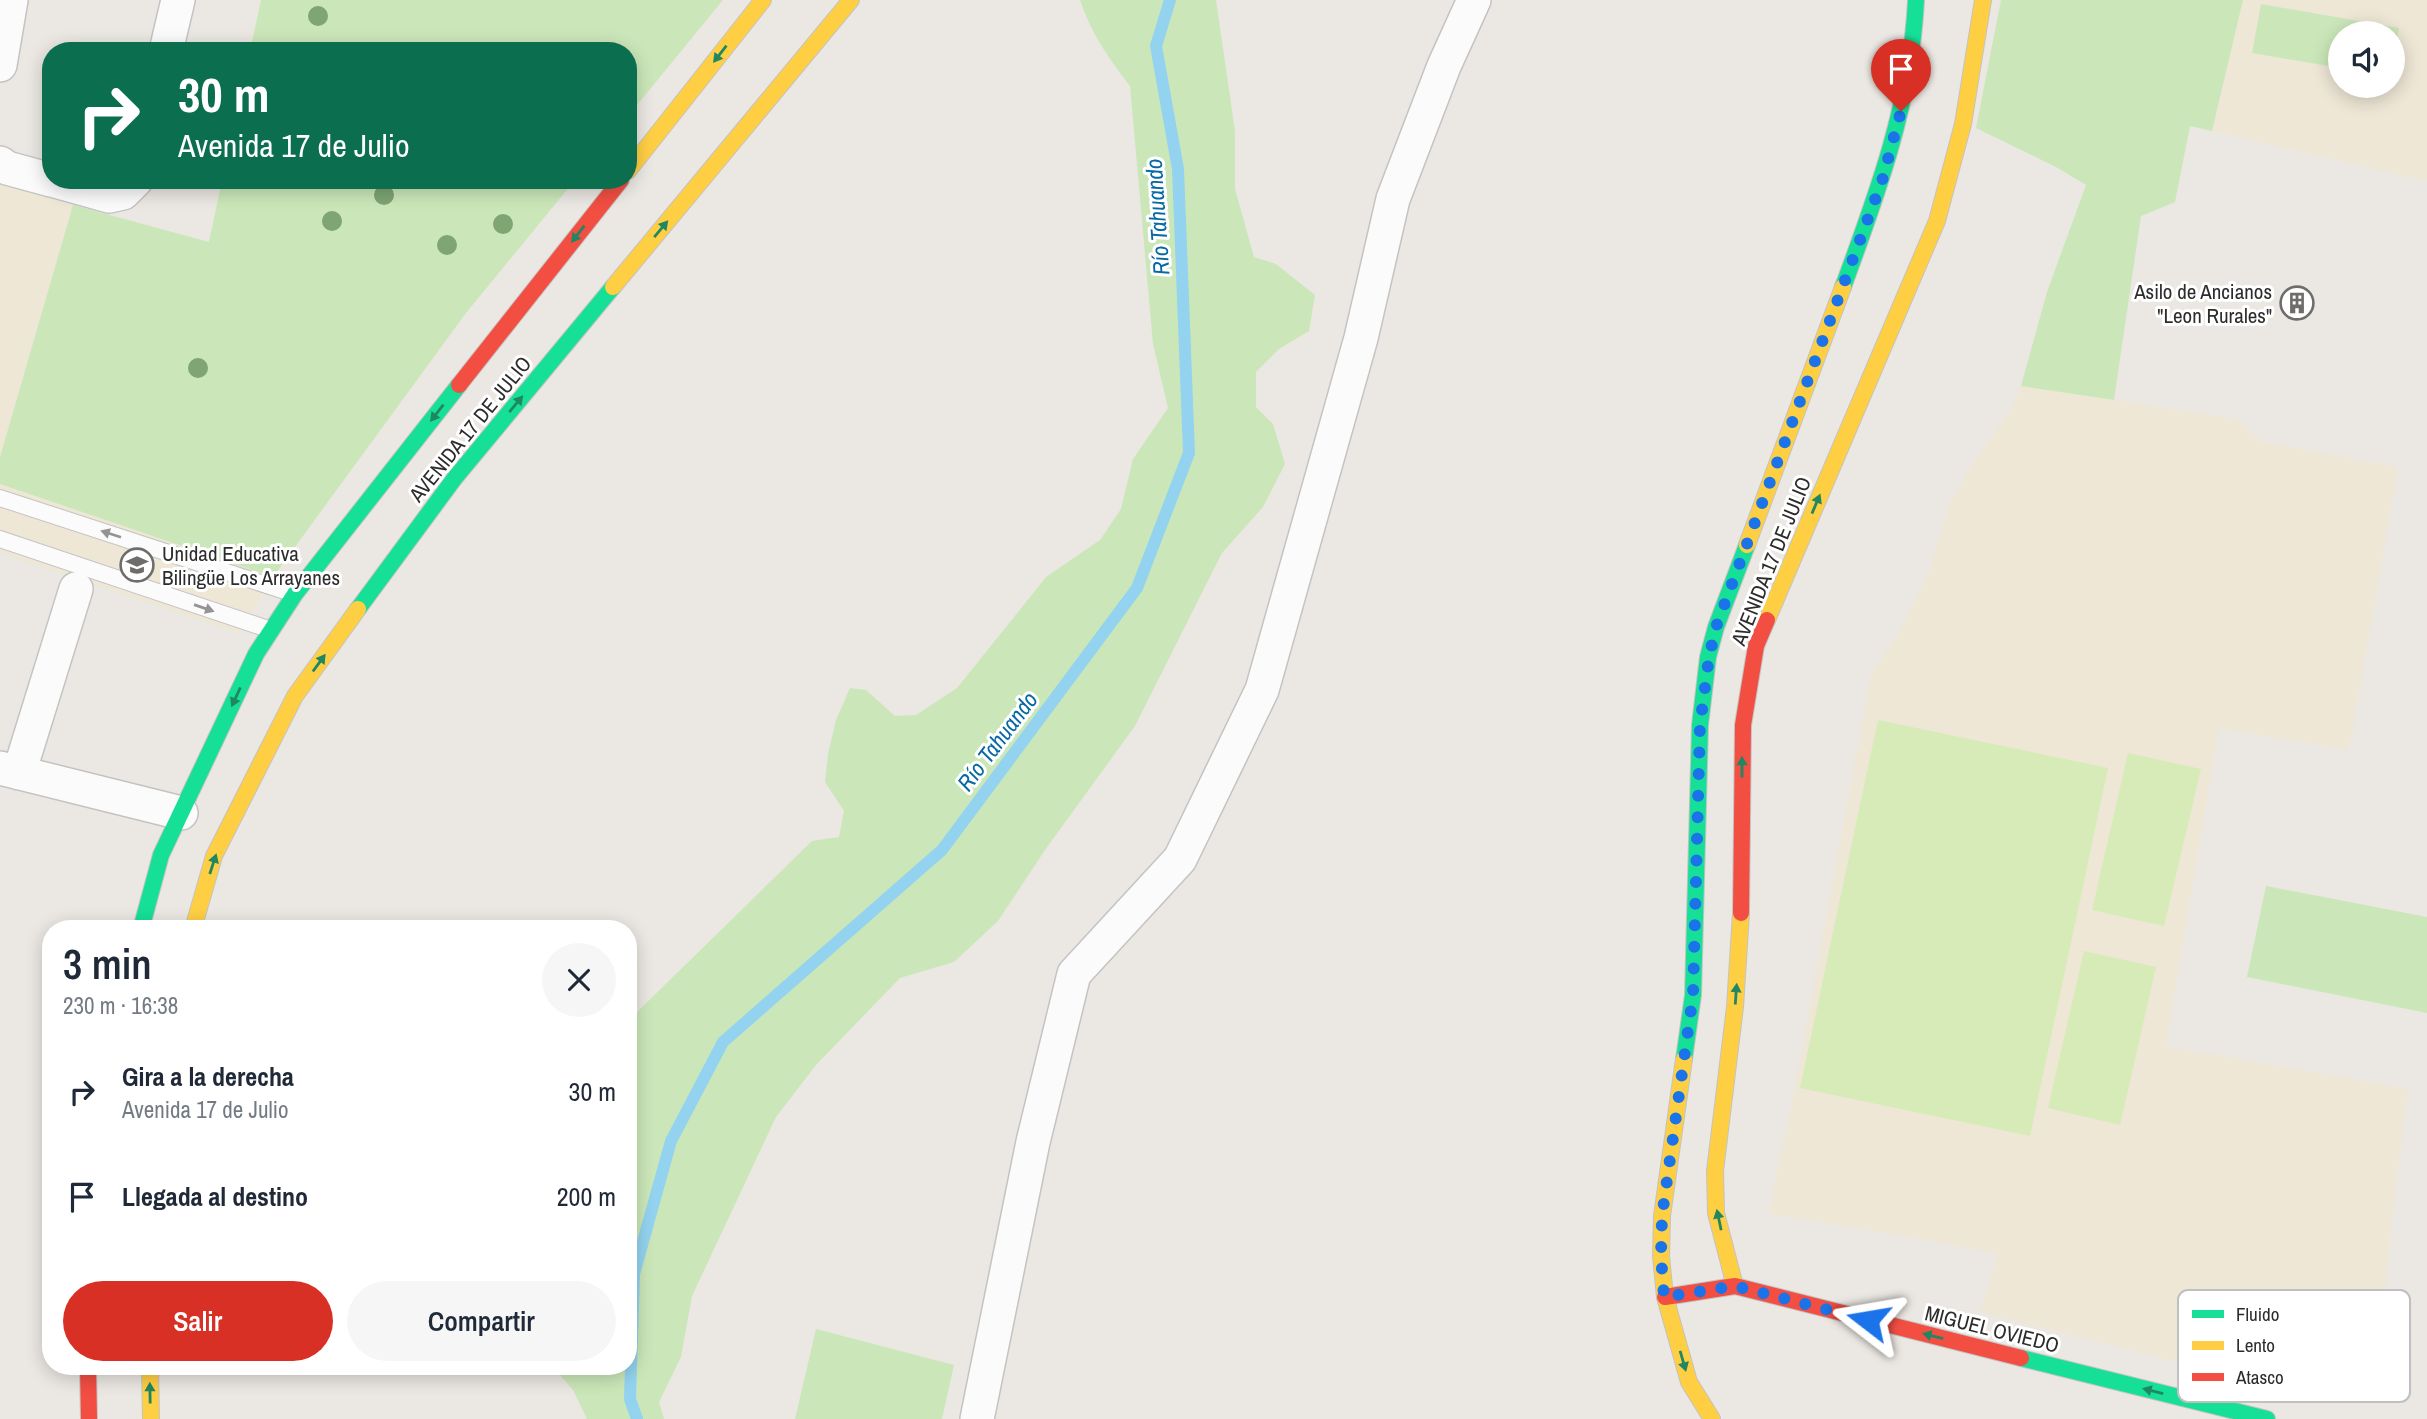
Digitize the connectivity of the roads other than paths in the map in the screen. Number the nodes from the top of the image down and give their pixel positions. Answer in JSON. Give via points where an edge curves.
{"nodes":[{"id":1,"x":11,"y":0,"type":"edge"},
{"id":2,"x":178,"y":0,"type":"edge"},
{"id":3,"x":763,"y":0,"type":"edge"},
{"id":4,"x":850,"y":0,"type":"edge"},
{"id":5,"x":1474,"y":0,"type":"edge"},
{"id":6,"x":1916,"y":0,"type":"edge"},
{"id":7,"x":1983,"y":0,"type":"edge"},
{"id":8,"x":168,"y":42,"type":"edge"},
{"id":9,"x":0,"y":65,"type":"edge"},
{"id":10,"x":637,"y":159,"type":"edge"},
{"id":11,"x":0,"y":163,"type":"edge"},
{"id":12,"x":42,"y":178,"type":"edge"},
{"id":13,"x":84,"y":189,"type":"edge"},
{"id":14,"x":127,"y":189,"type":"edge"},
{"id":15,"x":614,"y":189,"type":"edge"},
{"id":16,"x":0,"y":498,"type":"edge"},
{"id":17,"x":0,"y":539,"type":"edge"},
{"id":18,"x":76,"y":589,"type":"dead end"},
{"id":19,"x":295,"y":594,"type":"junction"},
{"id":20,"x":271,"y":630,"type":"junction"},
{"id":21,"x":9,"y":771,"type":"edge"},
{"id":22,"x":181,"y":813,"type":"junction"},
{"id":23,"x":143,"y":920,"type":"edge"},
{"id":24,"x":196,"y":920,"type":"edge"},
{"id":25,"x":1735,"y":1286,"type":"junction"},
{"id":26,"x":1664,"y":1297,"type":"junction"},
{"id":27,"x":88,"y":1375,"type":"edge"},
{"id":28,"x":150,"y":1375,"type":"edge"},
{"id":29,"x":2178,"y":1397,"type":"edge"},
{"id":30,"x":2199,"y":1402,"type":"edge"},
{"id":31,"x":89,"y":1419,"type":"edge"},
{"id":32,"x":151,"y":1419,"type":"edge"},
{"id":33,"x":977,"y":1419,"type":"edge"},
{"id":34,"x":1712,"y":1419,"type":"edge"},
{"id":35,"x":2267,"y":1419,"type":"edge"}],
"edges":[{"from":1,"to":9,"type":"street"},
{"from":2,"to":8,"type":"street"},
{"from":3,"to":10,"type":"main road","one_way":true},
{"from":24,"to":4,"type":"main road","name":"AVENIDA 17 DE JULIO","one_way":true,"via":[[214,856],[295,696],[454,479]]},
{"from":5,"to":33,"type":"street","via":[[1393,199],[1362,338],[1262,690],[1180,859],[1074,974],[1033,1142]]},
{"from":6,"to":26,"type":"main road","name":"AVENIDA 17 DE JULIO","via":[[1901,111],[1882,181],[1716,627],[1709,657],[1700,725],[1693,995],[1662,1216]]},
{"from":25,"to":7,"type":"main road","name":"AVENIDA 17 DE JULIO","one_way":true,"via":[[1716,1213],[1715,1171],[1735,1007],[1741,920],[1743,725],[1756,646],[1937,222],[1963,124]]},
{"from":11,"to":12,"type":"street"},
{"from":13,"to":14,"type":"street","via":[[110,196]]},
{"from":15,"to":19,"type":"main road","name":"AVENIDA 17 DE JULIO","one_way":true},
{"from":19,"to":16,"type":"lane","one_way":true},
{"from":17,"to":20,"type":"lane","one_way":true},
{"from":18,"to":21,"type":"street"},
{"from":19,"to":20,"type":"main road","name":"AVENIDA 17 DE JULIO"},
{"from":20,"to":22,"type":"main road","name":"AVENIDA 17 DE JULIO","one_way":true},
{"from":21,"to":22,"type":"street"},
{"from":22,"to":23,"type":"main road","name":"AVENIDA 17 DE JULIO","via":[[161,855]]},
{"from":25,"to":26,"type":"main road","name":"MIGUEL OVIEDO"},
{"from":29,"to":25,"type":"main road","name":"MIGUEL OVIEDO","one_way":true},
{"from":26,"to":34,"type":"main road","name":"AVENIDA 17 DE JULIO","one_way":true,"via":[[1689,1382]]},
{"from":27,"to":31,"type":"main road"},
{"from":32,"to":28,"type":"main road","one_way":true},
{"from":35,"to":30,"type":"main road","name":"MIGUEL OVIEDO","one_way":true}]}
